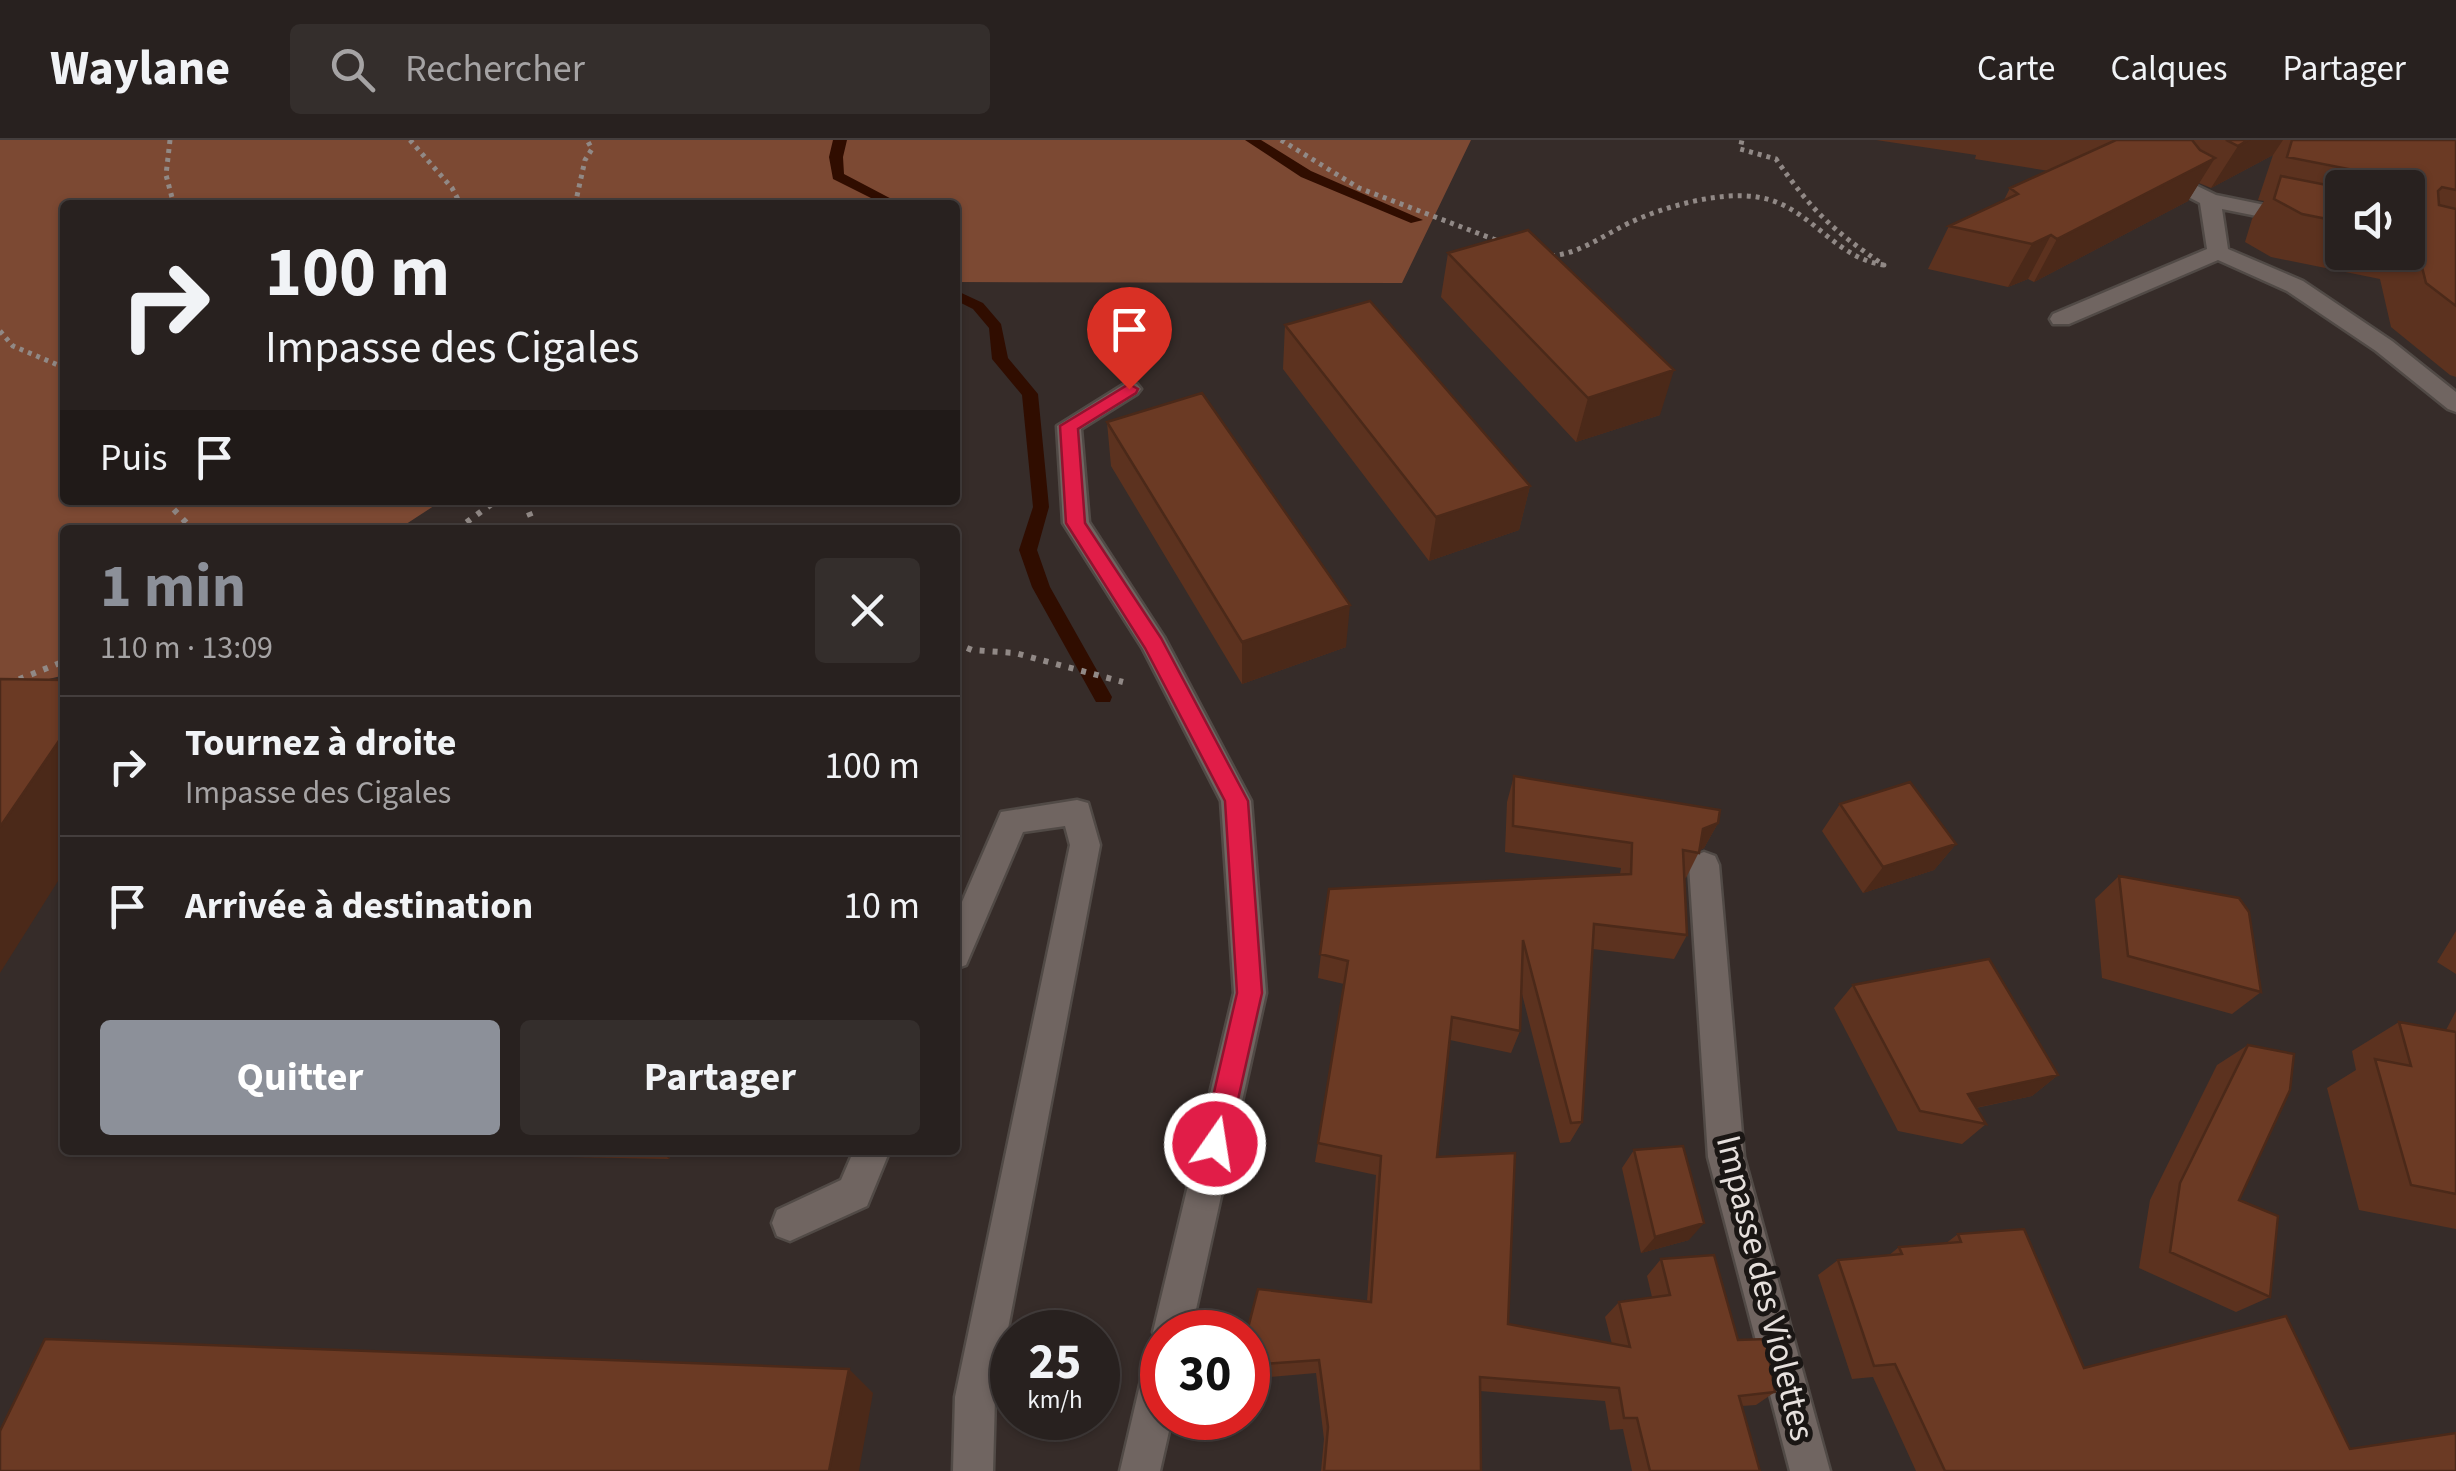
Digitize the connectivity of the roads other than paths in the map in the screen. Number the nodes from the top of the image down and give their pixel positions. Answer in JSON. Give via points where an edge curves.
{"nodes":[{"id":1,"x":2172,"y":140,"type":"edge"},
{"id":2,"x":2210,"y":200,"type":"junction"},
{"id":3,"x":2325,"y":224,"type":"edge"},
{"id":4,"x":2218,"y":252,"type":"junction"},
{"id":5,"x":2061,"y":318,"type":"dead end"},
{"id":6,"x":1129,"y":389,"type":"dead end"},
{"id":7,"x":2456,"y":404,"type":"edge"},
{"id":8,"x":1704,"y":865,"type":"edge"},
{"id":9,"x":960,"y":943,"type":"edge"},
{"id":10,"x":870,"y":1155,"type":"edge"},
{"id":11,"x":790,"y":1222,"type":"dead end"},
{"id":12,"x":1177,"y":1310,"type":"edge"},
{"id":13,"x":1147,"y":1440,"type":"edge"},
{"id":14,"x":973,"y":1471,"type":"edge"},
{"id":15,"x":1140,"y":1471,"type":"edge"},
{"id":16,"x":1810,"y":1471,"type":"edge"}],
"edges":[{"from":1,"to":2,"type":"street","via":[[2158,160],[2184,187]]},
{"from":2,"to":3,"type":"street"},
{"from":2,"to":4,"type":"street"},
{"from":4,"to":5,"type":"street"},
{"from":4,"to":7,"type":"street","via":[[2294,286]]},
{"from":6,"to":12,"type":"street","via":[[1069,426],[1076,523],[1154,644],[1236,801],[1250,993]]},
{"from":8,"to":16,"type":"street","name":"Impasse des Violettes","via":[[1726,1157]]},
{"from":9,"to":14,"type":"street","via":[[1012,821],[1077,812],[1084,845],[975,1396]]},
{"from":10,"to":11,"type":"street","via":[[854,1193]]},
{"from":13,"to":15,"type":"street"}]}
